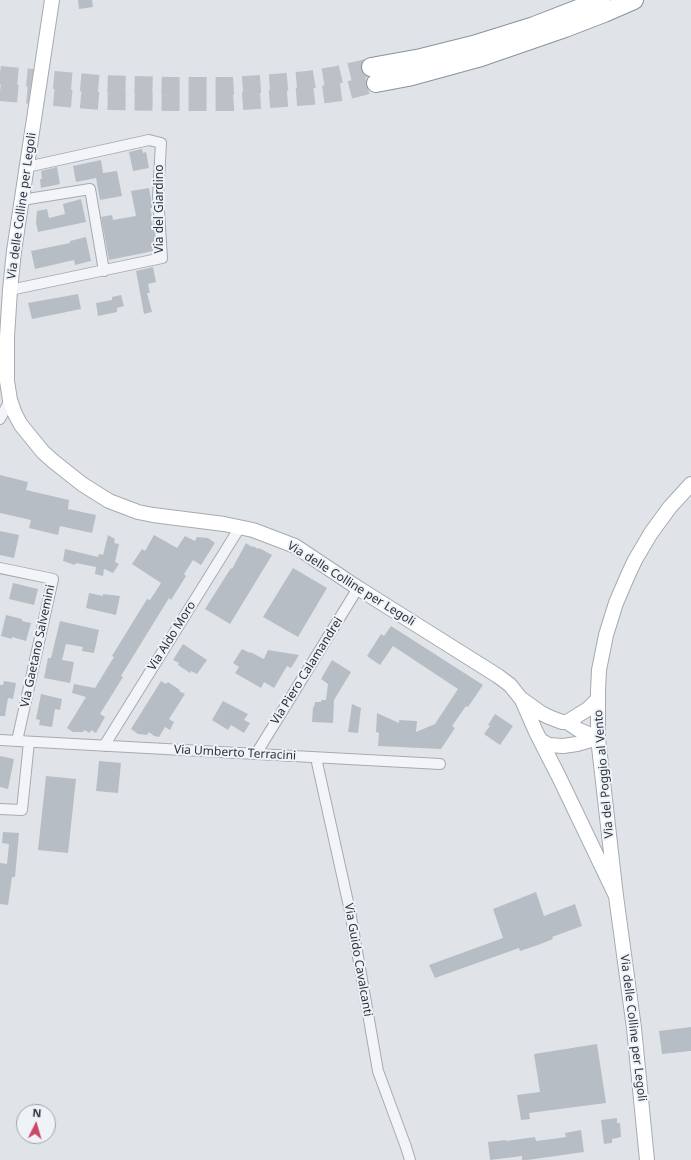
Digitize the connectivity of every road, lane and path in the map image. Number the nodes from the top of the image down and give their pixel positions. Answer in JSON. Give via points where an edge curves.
{"nodes":[{"id":1,"x":52,"y":0,"type":"edge"},
{"id":2,"x":601,"y":0,"type":"edge"},
{"id":3,"x":634,"y":0,"type":"edge"},
{"id":4,"x":27,"y":167,"type":"junction"},
{"id":5,"x":22,"y":200,"type":"junction"},
{"id":6,"x":104,"y":271,"type":"junction"},
{"id":7,"x":10,"y":290,"type":"junction"},
{"id":8,"x":3,"y":336,"type":"edge"},
{"id":9,"x":10,"y":400,"type":"junction"},
{"id":10,"x":0,"y":419,"type":"edge"},
{"id":11,"x":691,"y":484,"type":"edge"},
{"id":12,"x":240,"y":527,"type":"junction"},
{"id":13,"x":0,"y":568,"type":"edge"},
{"id":14,"x":358,"y":588,"type":"junction"},
{"id":15,"x":522,"y":700,"type":"junction"},
{"id":16,"x":597,"y":700,"type":"junction"},
{"id":17,"x":567,"y":722,"type":"junction"},
{"id":18,"x":598,"y":738,"type":"junction"},
{"id":19,"x":0,"y":740,"type":"edge"},
{"id":20,"x":540,"y":740,"type":"junction"},
{"id":21,"x":17,"y":741,"type":"junction"},
{"id":22,"x":29,"y":742,"type":"junction"},
{"id":23,"x":104,"y":746,"type":"junction"},
{"id":24,"x":256,"y":754,"type":"junction"},
{"id":25,"x":316,"y":758,"type":"junction"},
{"id":26,"x":440,"y":764,"type":"dead end"},
{"id":27,"x":0,"y":809,"type":"edge"},
{"id":28,"x":616,"y":896,"type":"junction"},
{"id":29,"x":410,"y":1160,"type":"edge"},
{"id":30,"x":647,"y":1160,"type":"edge"}],
"edges":[{"from":1,"to":4,"type":"street","name":"Via delle Colline per Legoli"},
{"from":2,"to":3,"type":"highway","via":[[534,26],[421,58],[373,75],[408,77],[481,57],[572,26]]},
{"from":4,"to":5,"type":"street","name":"Via delle Colline per Legoli"},
{"from":4,"to":6,"type":"street","name":"Via del Giardino","via":[[149,140],[161,143],[158,196],[162,258]]},
{"from":5,"to":6,"type":"street","via":[[90,189]]},
{"from":5,"to":7,"type":"street","name":"Via delle Colline per Legoli"},
{"from":6,"to":7,"type":"street","name":"Via del Giardino"},
{"from":7,"to":8,"type":"street","name":"Via delle Colline per Legoli"},
{"from":8,"to":9,"type":"street","name":"Via delle Colline per Legoli"},
{"from":9,"to":10,"type":"street"},
{"from":9,"to":12,"type":"street","name":"Via delle Colline per Legoli","via":[[15,414],[43,452],[82,484],[109,501],[153,515]]},
{"from":11,"to":16,"type":"street","name":"Via del Poggio al Vento","via":[[651,533],[621,590],[606,635],[599,670]]},
{"from":12,"to":14,"type":"street","name":"Via delle Colline per Legoli","via":[[264,533],[295,546]]},
{"from":12,"to":23,"type":"street","name":"Via Aldo Moro"},
{"from":13,"to":21,"type":"street","name":"Via Gaetano Salvemini","via":[[53,579]]},
{"from":14,"to":15,"type":"street","name":"Via delle Colline per Legoli","via":[[498,676],[510,685]]},
{"from":14,"to":24,"type":"street","name":"Via Piero Calamandrei"},
{"from":15,"to":17,"type":"street","via":[[549,717]]},
{"from":15,"to":20,"type":"street"},
{"from":16,"to":17,"type":"street"},
{"from":16,"to":18,"type":"street","name":"Via del Poggio al Vento"},
{"from":17,"to":18,"type":"street"},
{"from":18,"to":20,"type":"street","via":[[563,746]]},
{"from":18,"to":28,"type":"street","name":"Via del Poggio al Vento"},
{"from":19,"to":21,"type":"street","name":"Via Umberto Terracini"},
{"from":20,"to":28,"type":"street"},
{"from":21,"to":22,"type":"street","name":"Via Umberto Terracini"},
{"from":22,"to":23,"type":"street","name":"Via Umberto Terracini"},
{"from":22,"to":27,"type":"street","via":[[22,810]]},
{"from":23,"to":24,"type":"street","name":"Via Umberto Terracini"},
{"from":24,"to":25,"type":"street","name":"Via Umberto Terracini"},
{"from":25,"to":26,"type":"street","name":"Via Umberto Terracini"},
{"from":25,"to":29,"type":"street","name":"Via Guido Cavalcanti","via":[[350,911],[378,1071]]},
{"from":28,"to":30,"type":"street","name":"Via delle Colline per Legoli","via":[[634,1028]]}]}
